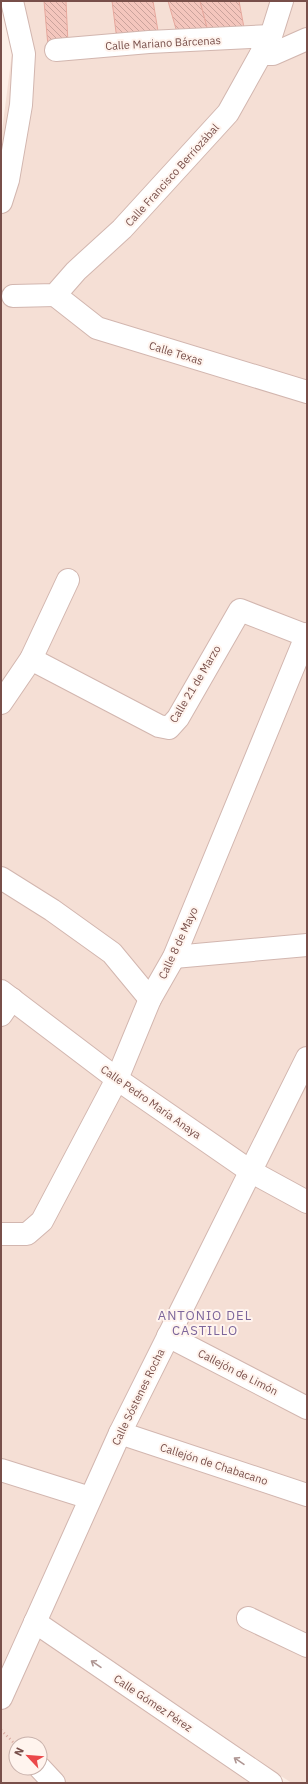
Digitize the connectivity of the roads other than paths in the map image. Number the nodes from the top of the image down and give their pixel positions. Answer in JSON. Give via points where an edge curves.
{"nodes":[{"id":1,"x":12,"y":1,"type":"edge"},
{"id":2,"x":282,"y":1,"type":"edge"},
{"id":3,"x":307,"y":39,"type":"edge"},
{"id":4,"x":266,"y":45,"type":"junction"},
{"id":5,"x":56,"y":50,"type":"dead end"},
{"id":6,"x":1,"y":202,"type":"edge"},
{"id":7,"x":55,"y":295,"type":"junction"},
{"id":8,"x":13,"y":296,"type":"dead end"},
{"id":9,"x":307,"y":392,"type":"edge"},
{"id":10,"x":68,"y":580,"type":"dead end"},
{"id":11,"x":307,"y":635,"type":"edge"},
{"id":12,"x":31,"y":659,"type":"junction"},
{"id":13,"x":3,"y":697,"type":"edge"},
{"id":14,"x":1,"y":878,"type":"edge"},
{"id":15,"x":307,"y":945,"type":"edge"},
{"id":16,"x":174,"y":957,"type":"junction"},
{"id":17,"x":150,"y":999,"type":"junction"},
{"id":18,"x":5,"y":1002,"type":"edge"},
{"id":19,"x":307,"y":1058,"type":"edge"},
{"id":20,"x":117,"y":1079,"type":"junction"},
{"id":21,"x":250,"y":1171,"type":"junction"},
{"id":22,"x":307,"y":1202,"type":"edge"},
{"id":23,"x":2,"y":1236,"type":"edge"},
{"id":24,"x":168,"y":1336,"type":"junction"},
{"id":25,"x":307,"y":1408,"type":"edge"},
{"id":26,"x":120,"y":1433,"type":"junction"},
{"id":27,"x":1,"y":1470,"type":"edge"},
{"id":28,"x":307,"y":1495,"type":"edge"},
{"id":29,"x":90,"y":1498,"type":"junction"},
{"id":30,"x":248,"y":1618,"type":"dead end"},
{"id":31,"x":35,"y":1622,"type":"junction"},
{"id":32,"x":307,"y":1646,"type":"edge"},
{"id":33,"x":3,"y":1688,"type":"edge"},
{"id":34,"x":271,"y":1783,"type":"edge"}],
"edges":[{"from":1,"to":6,"type":"street","via":[[24,61],[21,105],[8,180]]},
{"from":2,"to":4,"type":"street","name":"Calle Francisco Berriozábal"},
{"from":3,"to":4,"type":"street","name":"Calle Mariano Bárcenas","via":[[273,54]]},
{"from":4,"to":5,"type":"street","name":"Calle Mariano Bárcenas","via":[[149,42]]},
{"from":4,"to":7,"type":"street","name":"Calle Francisco Berriozábal","via":[[228,113],[122,229],[76,271]]},
{"from":7,"to":8,"type":"street"},
{"from":7,"to":9,"type":"street","name":"Calle Texas","via":[[97,328]]},
{"from":10,"to":12,"type":"street"},
{"from":11,"to":12,"type":"street","name":"Calle 21 de Marzo","via":[[240,610],[178,718],[169,728],[159,726]]},
{"from":11,"to":16,"type":"street","name":"Calle 8 de Mayo"},
{"from":12,"to":13,"type":"street"},
{"from":14,"to":17,"type":"street","via":[[52,910],[112,953]]},
{"from":15,"to":16,"type":"street"},
{"from":16,"to":17,"type":"street","name":"Calle 8 de Mayo"},
{"from":17,"to":20,"type":"street","name":"Calle 8 de Mayo"},
{"from":18,"to":20,"type":"street","name":"Calle Pedro María Anaya"},
{"from":19,"to":21,"type":"street","name":"Calle Sóstenes Rocha"},
{"from":20,"to":21,"type":"street","name":"Calle Pedro María Anaya"},
{"from":20,"to":23,"type":"street","name":"Calle 8 de Mayo","via":[[42,1221],[27,1234]]},
{"from":21,"to":22,"type":"street","name":"Calle Pedro María Anaya"},
{"from":21,"to":24,"type":"street","name":"Calle Sóstenes Rocha"},
{"from":24,"to":25,"type":"street","name":"Callejón de Limón"},
{"from":24,"to":26,"type":"street","name":"Calle Sóstenes Rocha"},
{"from":26,"to":28,"type":"street","name":"Callejón de Chabacano"},
{"from":26,"to":29,"type":"street","name":"Calle Sóstenes Rocha"},
{"from":27,"to":29,"type":"street"},
{"from":29,"to":31,"type":"street","name":"Calle Sóstenes Rocha"},
{"from":30,"to":32,"type":"street"},
{"from":31,"to":33,"type":"street","name":"Calle Sóstenes Rocha"},
{"from":34,"to":31,"type":"street","name":"Calle Gómez Pérez","one_way":true}]}
